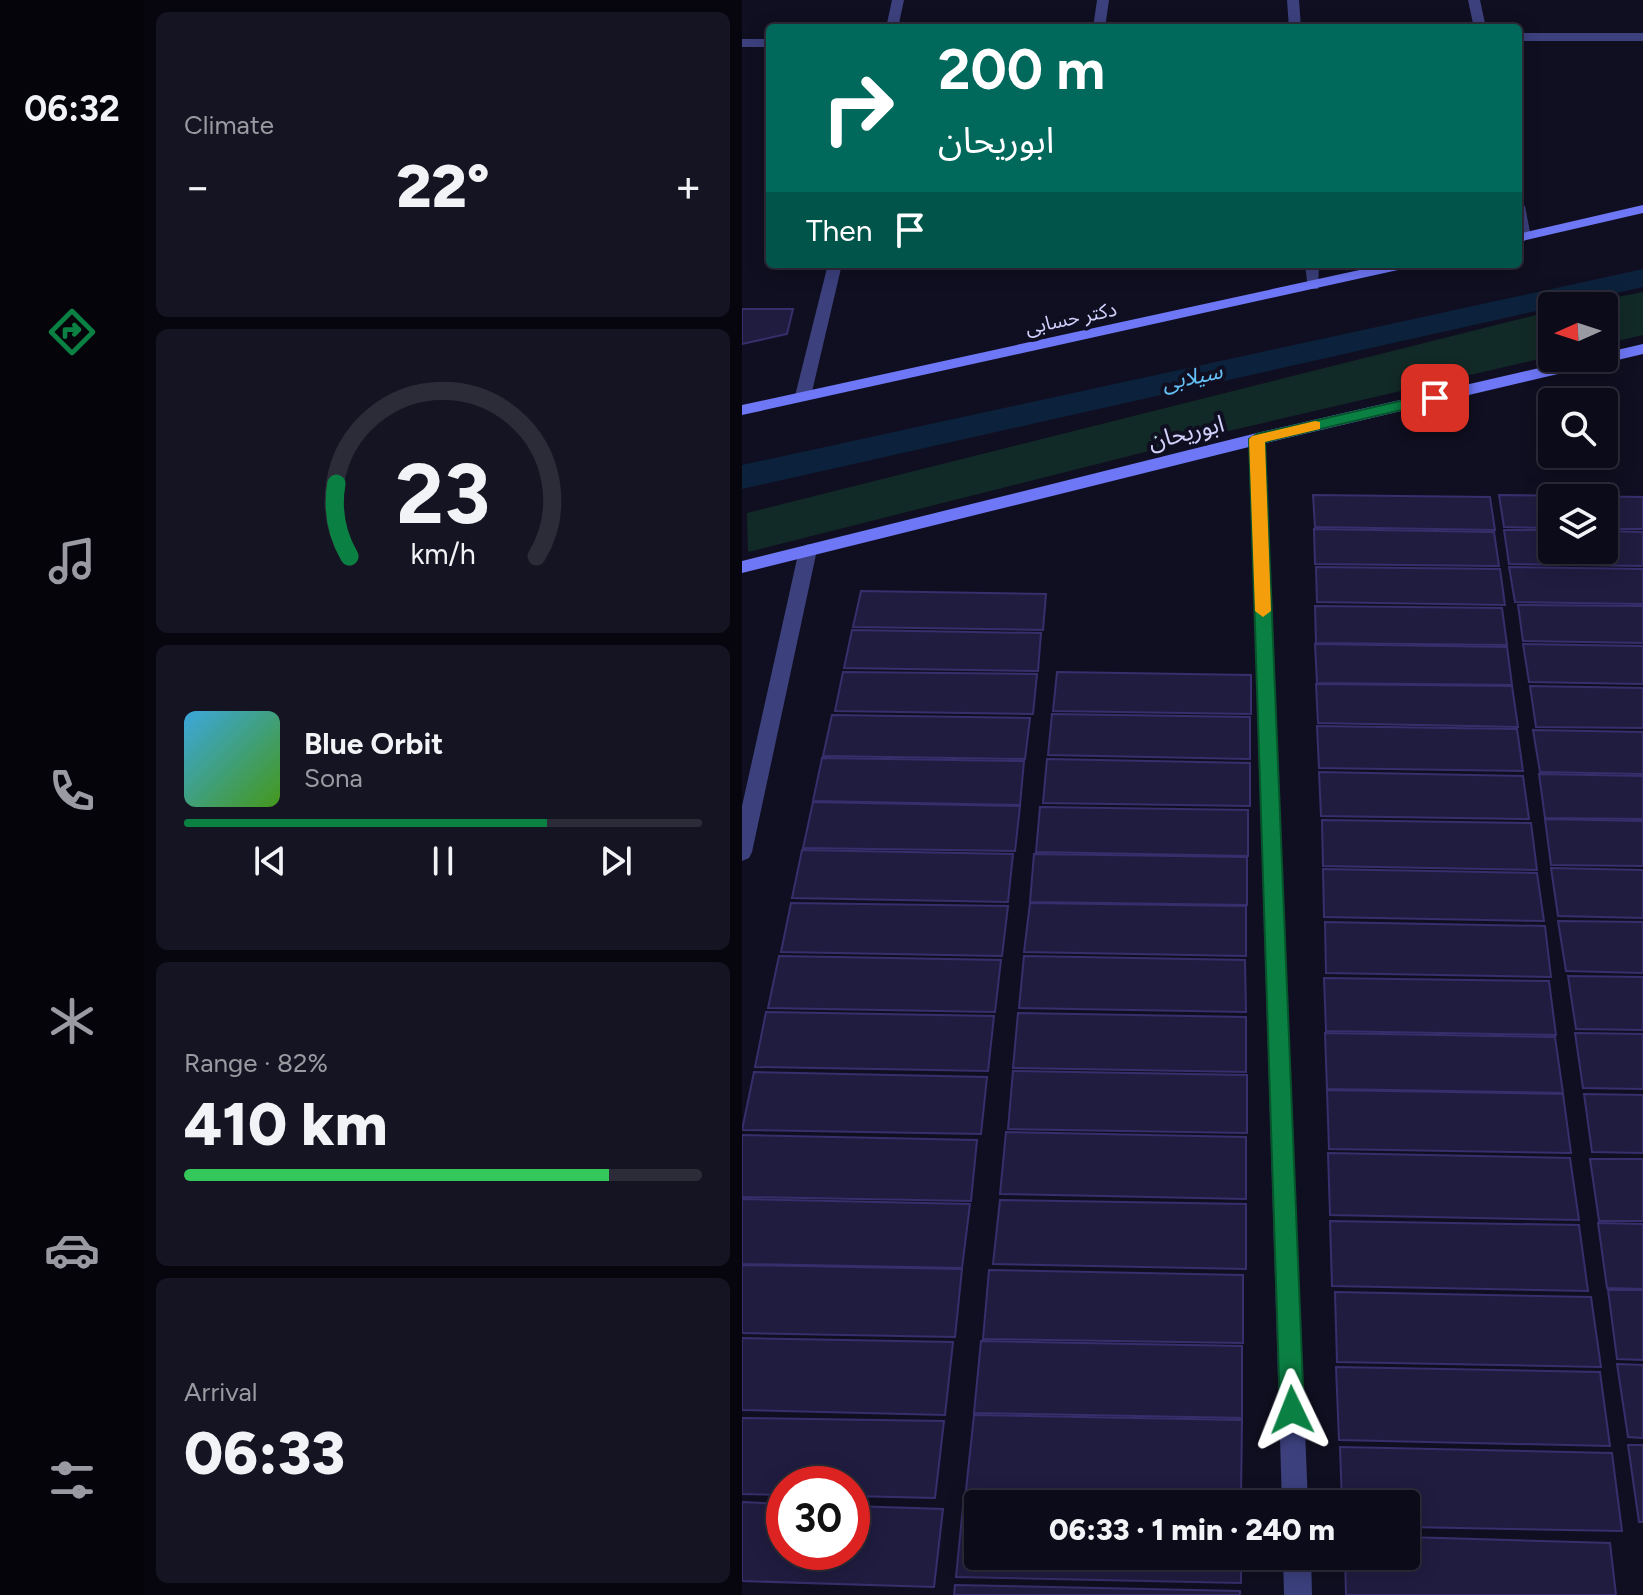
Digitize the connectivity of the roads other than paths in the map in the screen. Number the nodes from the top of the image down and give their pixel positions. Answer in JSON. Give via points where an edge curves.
{"nodes":[{"id":1,"x":898,"y":0,"type":"edge"},
{"id":2,"x":1103,"y":0,"type":"edge"},
{"id":3,"x":1293,"y":0,"type":"edge"},
{"id":4,"x":1474,"y":0,"type":"edge"},
{"id":5,"x":893,"y":24,"type":"edge"},
{"id":6,"x":1100,"y":24,"type":"edge"},
{"id":7,"x":1295,"y":24,"type":"edge"},
{"id":8,"x":1479,"y":24,"type":"edge"},
{"id":9,"x":1522,"y":37,"type":"edge"},
{"id":10,"x":1643,"y":37,"type":"edge"},
{"id":11,"x":742,"y":43,"type":"edge"},
{"id":12,"x":766,"y":43,"type":"edge"},
{"id":13,"x":1643,"y":209,"type":"edge"},
{"id":14,"x":1522,"y":237,"type":"edge"},
{"id":15,"x":834,"y":268,"type":"edge"},
{"id":16,"x":1312,"y":268,"type":"edge"},
{"id":17,"x":1390,"y":268,"type":"edge"},
{"id":18,"x":1313,"y":286,"type":"junction"},
{"id":19,"x":1643,"y":349,"type":"edge"},
{"id":20,"x":803,"y":396,"type":"junction"},
{"id":21,"x":742,"y":410,"type":"edge"},
{"id":22,"x":1257,"y":439,"type":"junction"},
{"id":23,"x":808,"y":550,"type":"junction"},
{"id":24,"x":742,"y":567,"type":"edge"},
{"id":25,"x":742,"y":852,"type":"edge"},
{"id":26,"x":1295,"y":1490,"type":"edge"},
{"id":27,"x":1297,"y":1570,"type":"edge"},
{"id":28,"x":1298,"y":1595,"type":"edge"}],
"edges":[{"from":1,"to":5,"type":"street"},
{"from":2,"to":6,"type":"street"},
{"from":3,"to":7,"type":"street"},
{"from":4,"to":8,"type":"street"},
{"from":9,"to":10,"type":"street"},
{"from":11,"to":12,"type":"street"},
{"from":13,"to":14,"type":"main road"},
{"from":15,"to":20,"type":"street"},
{"from":16,"to":18,"type":"street"},
{"from":17,"to":18,"type":"main road","name":"دکتر حسابی"},
{"from":18,"to":20,"type":"main road","name":"دکتر حسابی"},
{"from":19,"to":22,"type":"main road","name":"ابوریحان"},
{"from":20,"to":21,"type":"main road","name":"دکتر حسابی"},
{"from":22,"to":23,"type":"main road","name":"ابوریحان"},
{"from":22,"to":26,"type":"street"},
{"from":23,"to":24,"type":"main road","name":"ابوریحان"},
{"from":23,"to":25,"type":"street"},
{"from":27,"to":28,"type":"street"}]}
